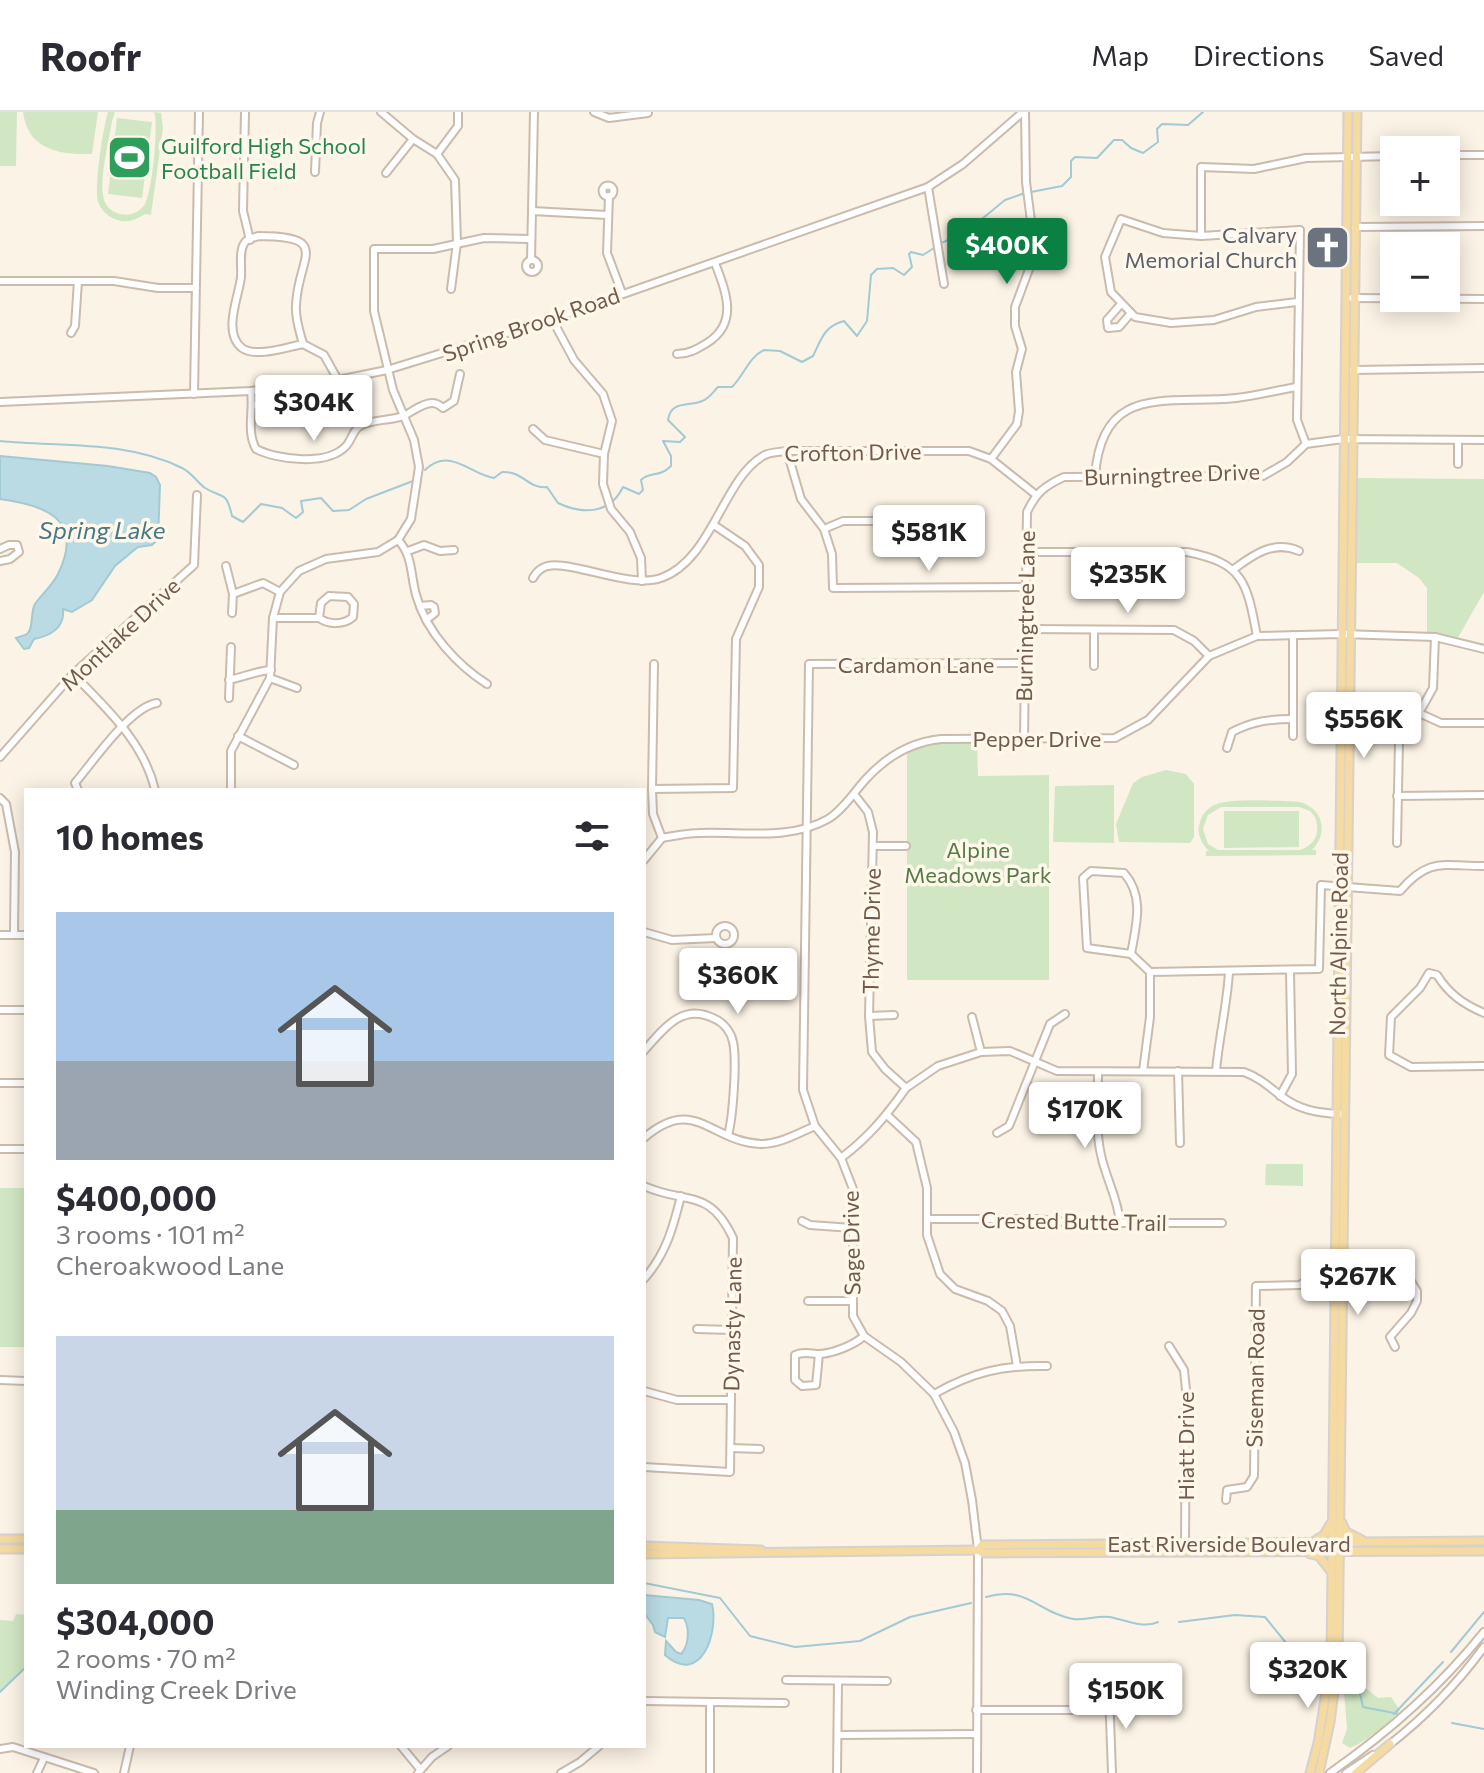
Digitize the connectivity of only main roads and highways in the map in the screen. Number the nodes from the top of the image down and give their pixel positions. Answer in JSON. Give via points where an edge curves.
{"nodes":[{"id":1,"x":1348,"y":112,"type":"edge"},
{"id":2,"x":1357,"y":112,"type":"edge"},
{"id":3,"x":1352,"y":156,"type":"junction"},
{"id":4,"x":1350,"y":298,"type":"junction"},
{"id":5,"x":1348,"y":440,"type":"junction"},
{"id":6,"x":1336,"y":1519,"type":"junction"},
{"id":7,"x":0,"y":1539,"type":"edge"},
{"id":8,"x":24,"y":1539,"type":"edge"},
{"id":9,"x":1484,"y":1541,"type":"edge"},
{"id":10,"x":1372,"y":1542,"type":"junction"},
{"id":11,"x":1311,"y":1543,"type":"junction"},
{"id":12,"x":646,"y":1546,"type":"edge"},
{"id":13,"x":1185,"y":1547,"type":"junction"},
{"id":14,"x":1336,"y":1547,"type":"junction"},
{"id":15,"x":0,"y":1549,"type":"edge"},
{"id":16,"x":24,"y":1549,"type":"edge"},
{"id":17,"x":771,"y":1551,"type":"junction"},
{"id":18,"x":1356,"y":1551,"type":"junction"},
{"id":19,"x":1484,"y":1551,"type":"edge"},
{"id":20,"x":1300,"y":1552,"type":"junction"},
{"id":21,"x":646,"y":1554,"type":"edge"},
{"id":22,"x":1336,"y":1572,"type":"junction"},
{"id":23,"x":1390,"y":1744,"type":"road end"},
{"id":24,"x":1315,"y":1769,"type":"edge"},
{"id":25,"x":1356,"y":1773,"type":"edge"}],
"edges":[{"from":1,"to":3,"type":"main road","name":"North Alpine Road"},
{"from":2,"to":3,"type":"main road","name":"North Alpine Road"},
{"from":3,"to":4,"type":"main road","name":"North Alpine Road"},
{"from":3,"to":4,"type":"main road","name":"North Alpine Road"},
{"from":4,"to":5,"type":"main road","name":"North Alpine Road"},
{"from":4,"to":5,"type":"main road","name":"North Alpine Road","via":[[1353,370]]},
{"from":5,"to":6,"type":"main road","name":"North Alpine Road"},
{"from":6,"to":10,"type":"main road","via":[[1346,1532]]},
{"from":6,"to":11,"type":"main road"},
{"from":6,"to":14,"type":"main road","name":"North Alpine Road"},
{"from":7,"to":8,"type":"main road"},
{"from":9,"to":10,"type":"main road","name":"East Riverside Boulevard"},
{"from":10,"to":14,"type":"main road","name":"East Riverside Boulevard"},
{"from":11,"to":13,"type":"main road","name":"East Riverside Boulevard"},
{"from":11,"to":14,"type":"main road","name":"East Riverside Boulevard"},
{"from":12,"to":17,"type":"main road","name":"East Riverside Boulevard"},
{"from":13,"to":17,"type":"main road","name":"East Riverside Boulevard","via":[[983,1553]]},
{"from":13,"to":20,"type":"main road","name":"East Riverside Boulevard"},
{"from":14,"to":18,"type":"main road","name":"East Riverside Boulevard"},
{"from":14,"to":20,"type":"main road","name":"East Riverside Boulevard"},
{"from":14,"to":22,"type":"main road","name":"North Alpine Road"},
{"from":15,"to":16,"type":"main road"},
{"from":17,"to":21,"type":"main road","name":"East Riverside Boulevard"},
{"from":18,"to":19,"type":"main road","name":"East Riverside Boulevard"},
{"from":18,"to":22,"type":"main road"},
{"from":20,"to":22,"type":"main road","via":[[1319,1556]]},
{"from":22,"to":24,"type":"main road","name":"North Alpine Road","via":[[1338,1661],[1330,1722]]},
{"from":23,"to":25,"type":"main road"}]}
